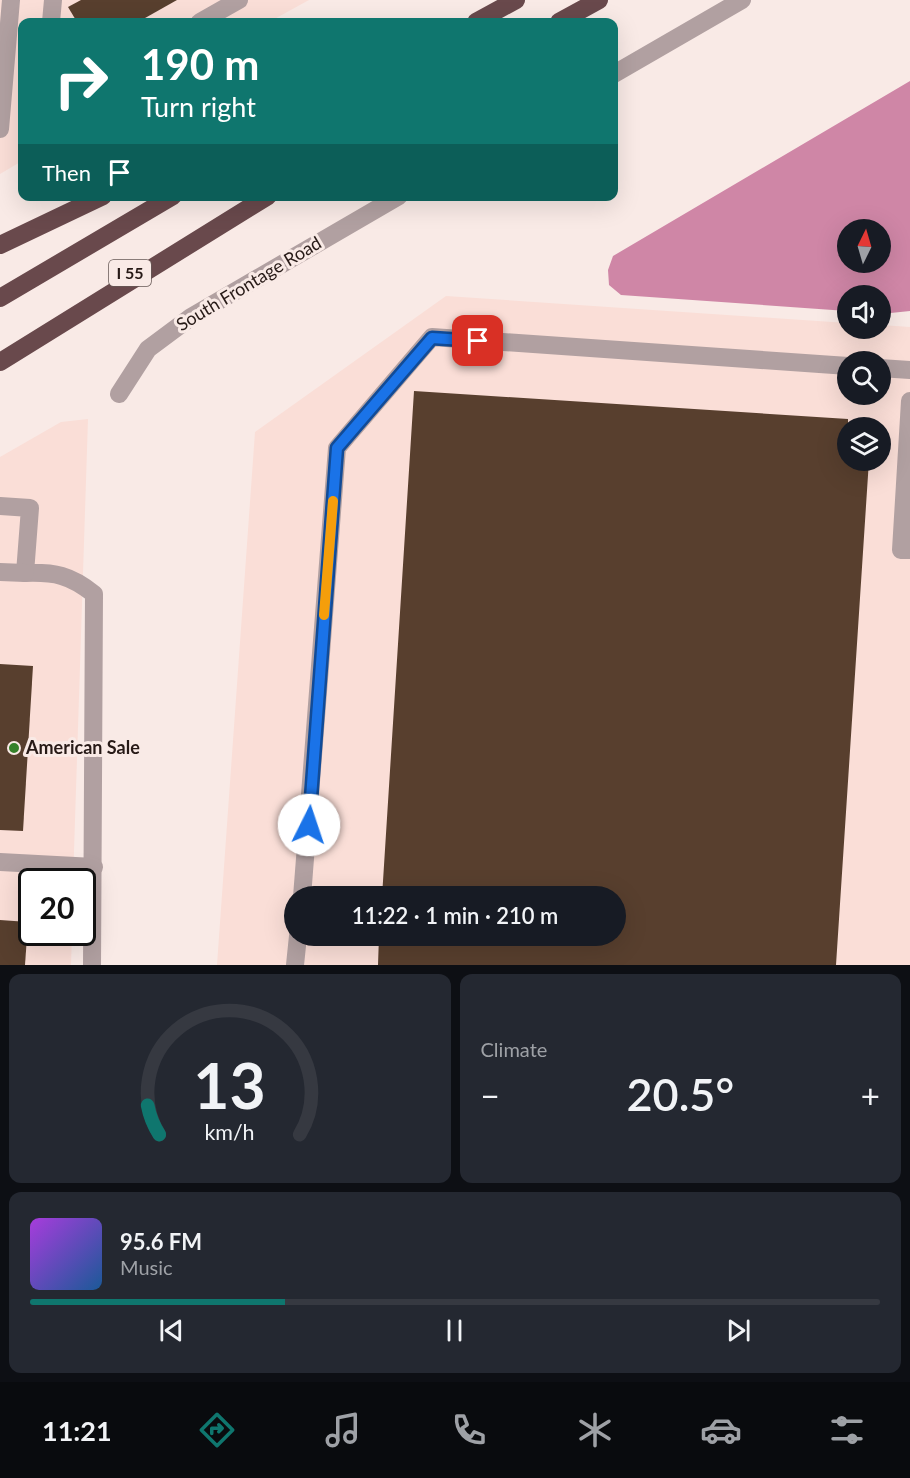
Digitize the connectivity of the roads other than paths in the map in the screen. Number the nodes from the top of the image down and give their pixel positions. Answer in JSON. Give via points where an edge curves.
{"nodes":[{"id":1,"x":11,"y":0,"type":"edge"},
{"id":2,"x":52,"y":0,"type":"edge"},
{"id":3,"x":238,"y":0,"type":"edge"},
{"id":4,"x":516,"y":0,"type":"edge"},
{"id":5,"x":599,"y":0,"type":"edge"},
{"id":6,"x":742,"y":0,"type":"edge"},
{"id":7,"x":51,"y":18,"type":"edge"},
{"id":8,"x":207,"y":18,"type":"edge"},
{"id":9,"x":483,"y":18,"type":"edge"},
{"id":10,"x":566,"y":18,"type":"edge"},
{"id":11,"x":618,"y":73,"type":"edge"},
{"id":12,"x":0,"y":129,"type":"edge"},
{"id":13,"x":92,"y":201,"type":"edge"},
{"id":14,"x":165,"y":201,"type":"edge"},
{"id":15,"x":252,"y":201,"type":"edge"},
{"id":16,"x":260,"y":201,"type":"edge"},
{"id":17,"x":390,"y":201,"type":"edge"},
{"id":18,"x":0,"y":245,"type":"edge"},
{"id":19,"x":0,"y":298,"type":"edge"},
{"id":20,"x":0,"y":350,"type":"edge"},
{"id":21,"x":0,"y":362,"type":"edge"},
{"id":22,"x":837,"y":365,"type":"edge"},
{"id":23,"x":891,"y":369,"type":"edge"},
{"id":24,"x":910,"y":370,"type":"edge"},
{"id":25,"x":119,"y":394,"type":"dead end"},
{"id":26,"x":910,"y":401,"type":"edge"},
{"id":27,"x":0,"y":506,"type":"edge"},
{"id":28,"x":910,"y":550,"type":"edge"},
{"id":29,"x":0,"y":572,"type":"edge"},
{"id":30,"x":25,"y":573,"type":"junction"},
{"id":31,"x":0,"y":862,"type":"edge"},
{"id":32,"x":94,"y":867,"type":"junction"},
{"id":33,"x":303,"y":886,"type":"edge"},
{"id":34,"x":297,"y":946,"type":"edge"},
{"id":35,"x":92,"y":965,"type":"edge"},
{"id":36,"x":295,"y":965,"type":"edge"}],
"edges":[{"from":1,"to":12,"type":"street"},
{"from":2,"to":7,"type":"street"},
{"from":3,"to":8,"type":"street"},
{"from":4,"to":9,"type":"highway"},
{"from":5,"to":10,"type":"highway"},
{"from":6,"to":11,"type":"street"},
{"from":13,"to":18,"type":"highway"},
{"from":14,"to":19,"type":"highway","number":"I 55"},
{"from":15,"to":20,"type":"highway","number":"I 55"},
{"from":16,"to":21,"type":"highway"},
{"from":17,"to":25,"type":"street","name":"South Frontage Road","via":[[191,317],[148,349]]},
{"from":22,"to":33,"type":"street","via":[[432,338],[337,448]]},
{"from":23,"to":24,"type":"street"},
{"from":26,"to":28,"type":"street","via":[[901,550]]},
{"from":27,"to":30,"type":"street","via":[[30,508]]},
{"from":29,"to":30,"type":"street"},
{"from":30,"to":32,"type":"street","via":[[49,573],[76,580],[94,594]]},
{"from":31,"to":32,"type":"street"},
{"from":32,"to":35,"type":"street"},
{"from":34,"to":36,"type":"street"}]}
